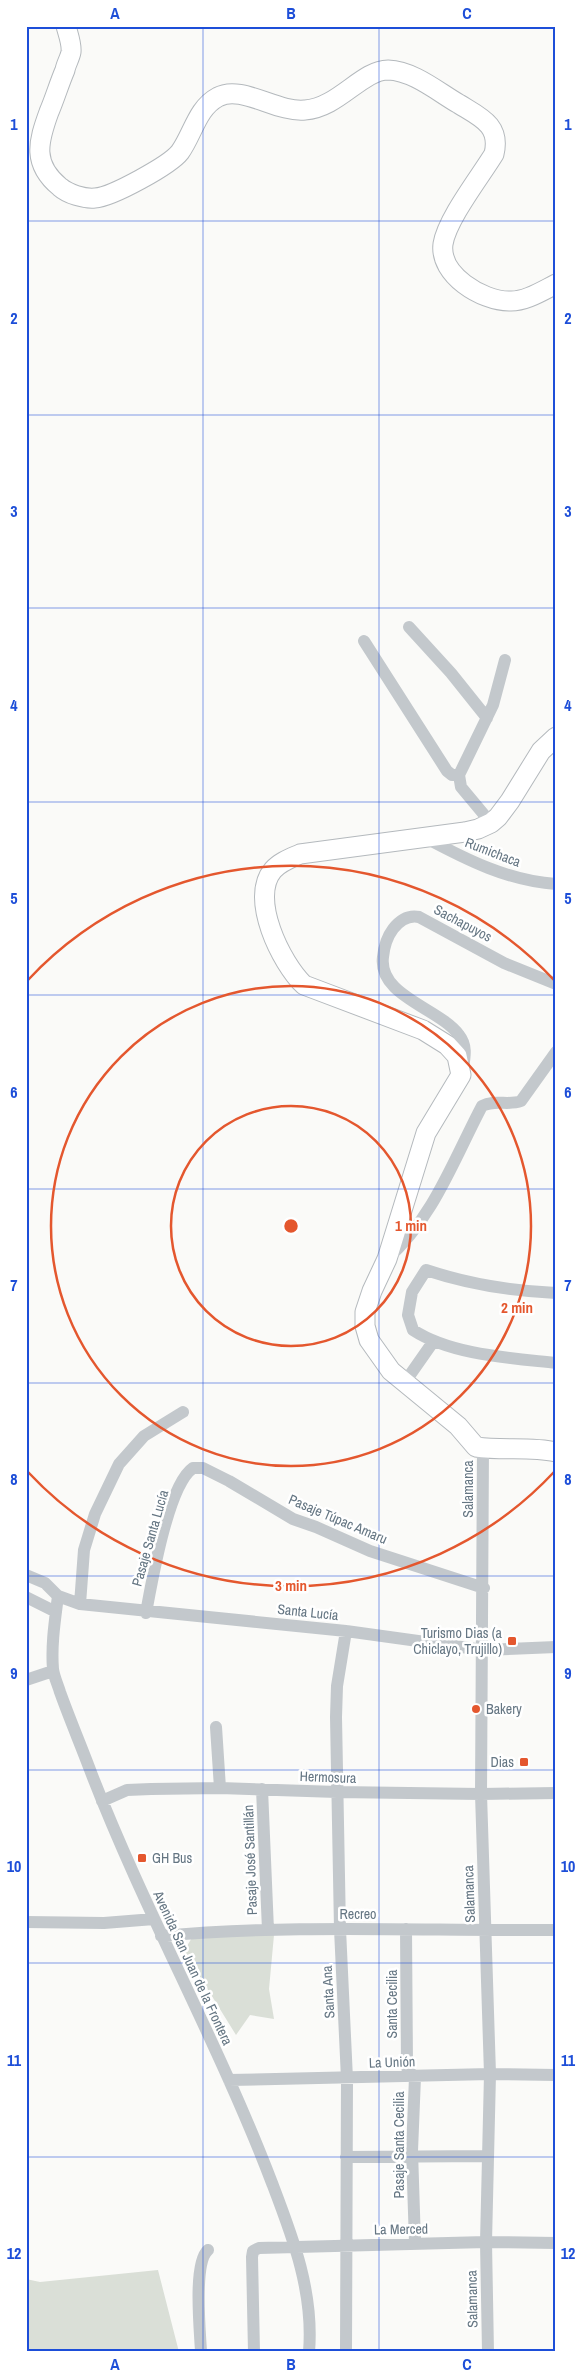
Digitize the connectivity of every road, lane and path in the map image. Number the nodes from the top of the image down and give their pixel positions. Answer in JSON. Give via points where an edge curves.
{"nodes":[{"id":1,"x":66,"y":26,"type":"edge"},
{"id":2,"x":556,"y":284,"type":"edge"},
{"id":3,"x":409,"y":627,"type":"dead end"},
{"id":4,"x":364,"y":641,"type":"dead end"},
{"id":5,"x":505,"y":660,"type":"dead end"},
{"id":6,"x":487,"y":718,"type":"junction"},
{"id":7,"x":556,"y":737,"type":"edge"},
{"id":8,"x":459,"y":775,"type":"junction"},
{"id":9,"x":491,"y":823,"type":"junction"},
{"id":10,"x":423,"y":837,"type":"junction"},
{"id":11,"x":556,"y":884,"type":"edge"},
{"id":12,"x":556,"y":984,"type":"edge"},
{"id":13,"x":556,"y":1052,"type":"edge"},
{"id":14,"x":461,"y":1075,"type":"junction"},
{"id":15,"x":387,"y":1259,"type":"junction"},
{"id":16,"x":556,"y":1293,"type":"edge"},
{"id":17,"x":433,"y":1342,"type":"junction"},
{"id":18,"x":556,"y":1363,"type":"edge"},
{"id":19,"x":405,"y":1382,"type":"junction"},
{"id":20,"x":183,"y":1412,"type":"dead end"},
{"id":21,"x":477,"y":1441,"type":"junction"},
{"id":22,"x":556,"y":1442,"type":"edge"},
{"id":23,"x":556,"y":1452,"type":"edge"},
{"id":24,"x":187,"y":1473,"type":"joint"},
{"id":25,"x":26,"y":1575,"type":"edge"},
{"id":26,"x":484,"y":1588,"type":"junction"},
{"id":27,"x":58,"y":1596,"type":"junction"},
{"id":28,"x":26,"y":1597,"type":"edge"},
{"id":29,"x":80,"y":1604,"type":"junction"},
{"id":30,"x":56,"y":1612,"type":"junction"},
{"id":31,"x":146,"y":1613,"type":"junction"},
{"id":32,"x":346,"y":1631,"type":"junction"},
{"id":33,"x":556,"y":1647,"type":"edge"},
{"id":34,"x":483,"y":1650,"type":"junction"},
{"id":35,"x":53,"y":1671,"type":"junction"},
{"id":36,"x":26,"y":1680,"type":"edge"},
{"id":37,"x":216,"y":1727,"type":"dead end"},
{"id":38,"x":220,"y":1788,"type":"junction"},
{"id":39,"x":262,"y":1789,"type":"junction"},
{"id":40,"x":337,"y":1792,"type":"junction"},
{"id":41,"x":556,"y":1793,"type":"edge"},
{"id":42,"x":481,"y":1794,"type":"junction"},
{"id":43,"x":102,"y":1801,"type":"junction"},
{"id":44,"x":154,"y":1919,"type":"junction"},
{"id":45,"x":26,"y":1922,"type":"edge"},
{"id":46,"x":340,"y":1929,"type":"junction"},
{"id":47,"x":406,"y":1929,"type":"junction"},
{"id":48,"x":268,"y":1930,"type":"junction"},
{"id":49,"x":485,"y":1930,"type":"junction"},
{"id":50,"x":556,"y":1930,"type":"edge"},
{"id":51,"x":161,"y":1936,"type":"junction"},
{"id":52,"x":490,"y":2074,"type":"junction"},
{"id":53,"x":556,"y":2075,"type":"edge"},
{"id":54,"x":415,"y":2077,"type":"junction"},
{"id":55,"x":347,"y":2079,"type":"junction"},
{"id":56,"x":229,"y":2080,"type":"junction"},
{"id":57,"x":414,"y":2156,"type":"junction"},
{"id":58,"x":488,"y":2156,"type":"junction"},
{"id":59,"x":346,"y":2157,"type":"junction"},
{"id":60,"x":486,"y":2242,"type":"junction"},
{"id":61,"x":415,"y":2243,"type":"junction"},
{"id":62,"x":556,"y":2243,"type":"edge"},
{"id":63,"x":348,"y":2244,"type":"junction"},
{"id":64,"x":296,"y":2247,"type":"junction"},
{"id":65,"x":208,"y":2250,"type":"dead end"},
{"id":66,"x":201,"y":2352,"type":"edge"},
{"id":67,"x":254,"y":2352,"type":"edge"},
{"id":68,"x":309,"y":2352,"type":"edge"},
{"id":69,"x":346,"y":2352,"type":"edge"},
{"id":70,"x":488,"y":2352,"type":"edge"}],
"edges":[{"from":1,"to":2,"type":"highway","via":[[71,52],[38,144],[43,167],[61,188],[84,198],[95,198],[108,195],[162,166],[179,153],[207,105],[226,93],[241,94],[284,109],[305,110],[329,105],[376,73],[387,70],[401,72],[484,119],[496,134],[494,154],[445,236],[443,255],[452,273],[480,292],[499,300],[524,298]]},
{"from":3,"to":6,"type":"street"},
{"from":4,"to":8,"type":"street","via":[[447,771]]},
{"from":5,"to":6,"type":"street","via":[[494,705]]},
{"from":6,"to":8,"type":"street"},
{"from":7,"to":9,"type":"highway","via":[[541,751],[510,801]]},
{"from":8,"to":9,"type":"street","via":[[460,787]]},
{"from":9,"to":10,"type":"highway","via":[[478,830]]},
{"from":10,"to":11,"type":"street","name":"Rumichaca","via":[[509,876]]},
{"from":10,"to":14,"type":"highway","via":[[300,854],[272,871],[263,901],[280,953],[292,974],[304,985],[424,1030],[447,1044],[457,1056]]},
{"from":12,"to":14,"type":"street","name":"Sachapuyos","via":[[504,962],[419,917],[406,917],[394,928],[384,947],[382,963],[386,977],[395,990],[451,1024],[461,1037],[465,1048]]},
{"from":13,"to":15,"type":"street","via":[[521,1101],[493,1102],[482,1106],[422,1220],[404,1244]]},
{"from":14,"to":15,"type":"highway","via":[[426,1133]]},
{"from":15,"to":19,"type":"highway","via":[[365,1312],[365,1326],[377,1354]]},
{"from":16,"to":17,"type":"street","via":[[526,1292],[463,1282],[426,1270],[412,1292],[408,1315],[413,1330]]},
{"from":17,"to":18,"type":"street","via":[[486,1354]]},
{"from":17,"to":19,"type":"street"},
{"from":19,"to":21,"type":"highway"},
{"from":20,"to":29,"type":"street","via":[[144,1436],[119,1464],[95,1514],[84,1550]]},
{"from":21,"to":22,"type":"highway","via":[[541,1438]]},
{"from":21,"to":23,"type":"highway","via":[[501,1450],[541,1448]]},
{"from":21,"to":26,"type":"street","name":"Salamanca"},
{"from":24,"to":26,"type":"street","name":"Pasaje Túpac Amaru","via":[[193,1468],[203,1468],[293,1520],[370,1551]]},
{"from":24,"to":31,"type":"street","name":"Pasaje Santa Lucía","via":[[167,1522]]},
{"from":25,"to":27,"type":"street","name":"Santa Lucía","via":[[45,1583]]},
{"from":26,"to":34,"type":"street","name":"Salamanca"},
{"from":27,"to":29,"type":"street","name":"Santa Lucía"},
{"from":27,"to":30,"type":"street","name":"Avenida San Juan de la Frontera"},
{"from":28,"to":30,"type":"street"},
{"from":29,"to":31,"type":"street","name":"Santa Lucía"},
{"from":30,"to":35,"type":"street","name":"Avenida San Juan de la Frontera"},
{"from":31,"to":32,"type":"street","name":"Santa Lucía"},
{"from":32,"to":34,"type":"street","name":"Santa Lucía"},
{"from":32,"to":40,"type":"street","name":"Santa Ana","via":[[337,1686]]},
{"from":33,"to":34,"type":"street","name":"Santa Lucía"},
{"from":34,"to":42,"type":"street","name":"Salamanca"},
{"from":35,"to":36,"type":"street"},
{"from":35,"to":43,"type":"street","name":"Avenida San Juan de la Frontera"},
{"from":37,"to":38,"type":"street"},
{"from":38,"to":39,"type":"street","name":"Hermosura"},
{"from":38,"to":43,"type":"street","name":"Hermosura","via":[[128,1790]]},
{"from":39,"to":40,"type":"street","name":"Hermosura"},
{"from":39,"to":48,"type":"street","name":"Pasaje José Santillán"},
{"from":40,"to":42,"type":"street","name":"Hermosura"},
{"from":40,"to":46,"type":"street","name":"Santa Ana"},
{"from":41,"to":42,"type":"street","name":"Hermosura"},
{"from":42,"to":49,"type":"street","name":"Salamanca"},
{"from":43,"to":44,"type":"street","name":"Avenida San Juan de la Frontera"},
{"from":44,"to":45,"type":"street","via":[[104,1923]]},
{"from":44,"to":51,"type":"street","name":"Avenida San Juan de la Frontera"},
{"from":46,"to":47,"type":"street","name":"Recreo"},
{"from":46,"to":48,"type":"street","name":"Recreo"},
{"from":46,"to":55,"type":"street","name":"Santa Ana"},
{"from":47,"to":49,"type":"street","name":"Recreo"},
{"from":47,"to":54,"type":"street","name":"Santa Cecilia","via":[[407,2067]]},
{"from":48,"to":51,"type":"street","name":"Recreo"},
{"from":49,"to":50,"type":"street","name":"Recreo"},
{"from":49,"to":52,"type":"street","name":"Salamanca"},
{"from":51,"to":56,"type":"street","name":"Avenida San Juan de la Frontera"},
{"from":52,"to":53,"type":"street","name":"La Unión"},
{"from":52,"to":54,"type":"street","name":"La Unión"},
{"from":52,"to":58,"type":"street","name":"Salamanca"},
{"from":54,"to":55,"type":"street","name":"La Unión"},
{"from":54,"to":57,"type":"street","name":"Pasaje Santa Cecilia"},
{"from":55,"to":56,"type":"street","name":"La Unión"},
{"from":55,"to":59,"type":"street","name":"Santa Ana"},
{"from":56,"to":64,"type":"street","name":"Avenida San Juan de la Frontera"},
{"from":57,"to":58,"type":"street"},
{"from":57,"to":59,"type":"street"},
{"from":57,"to":61,"type":"street","name":"Pasaje Santa Cecilia"},
{"from":58,"to":60,"type":"street","name":"Salamanca"},
{"from":59,"to":63,"type":"street","name":"Santa Ana"},
{"from":60,"to":61,"type":"street","name":"La Merced"},
{"from":60,"to":62,"type":"street","name":"La Merced"},
{"from":60,"to":70,"type":"street","name":"Salamanca"},
{"from":61,"to":63,"type":"street","name":"La Merced"},
{"from":63,"to":64,"type":"street","name":"La Merced"},
{"from":63,"to":69,"type":"street","name":"Santa Ana"},
{"from":64,"to":67,"type":"street","name":"La Merced","via":[[253,2251]]},
{"from":64,"to":68,"type":"street","name":"Avenida San Juan de la Frontera","via":[[310,2305]]},
{"from":65,"to":66,"type":"street","via":[[201,2270]]}]}
